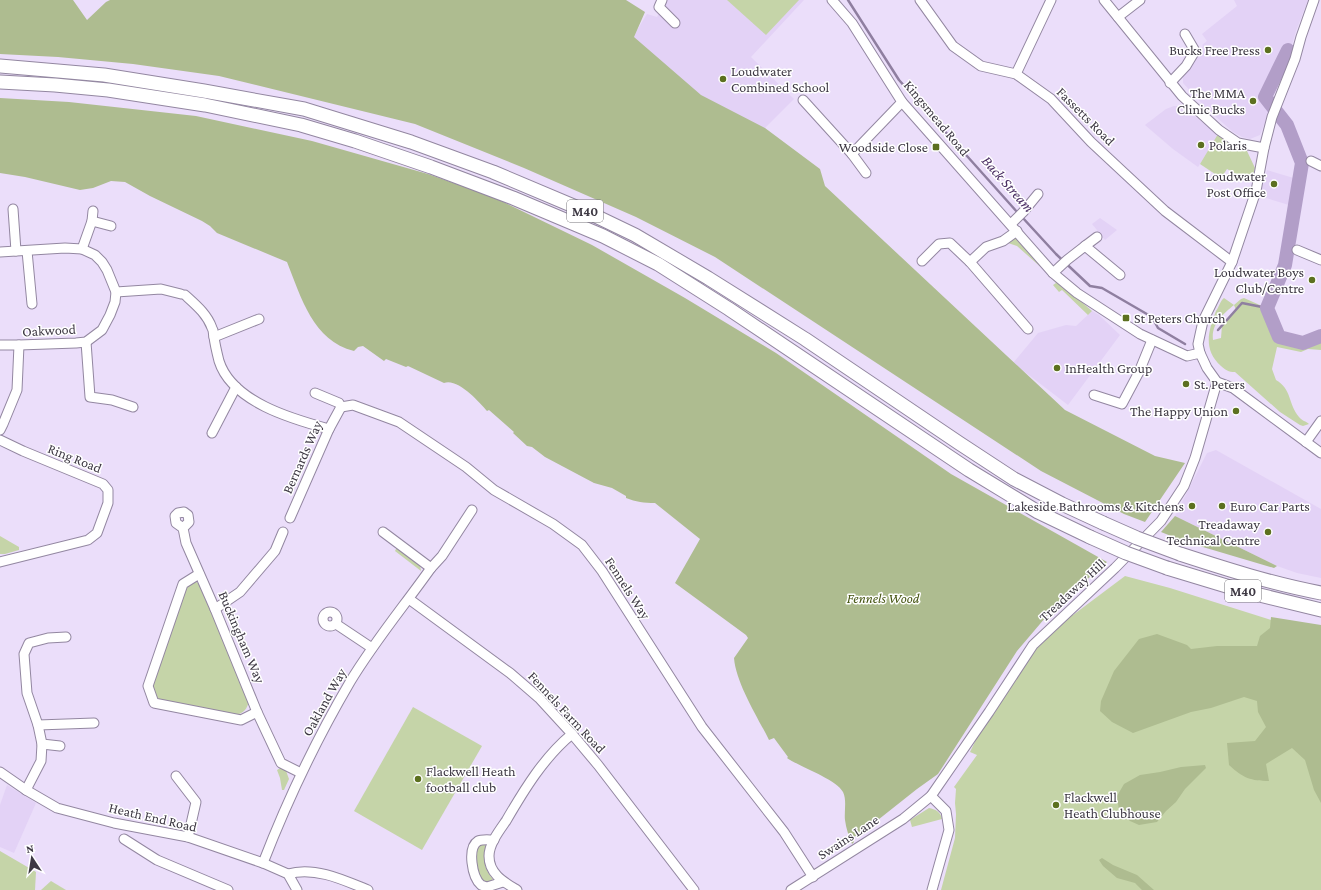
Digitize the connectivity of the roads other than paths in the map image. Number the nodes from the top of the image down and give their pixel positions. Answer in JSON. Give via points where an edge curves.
{"nodes":[{"id":1,"x":662,"y":0,"type":"edge"},
{"id":2,"x":832,"y":0,"type":"edge"},
{"id":3,"x":920,"y":0,"type":"edge"},
{"id":4,"x":1051,"y":0,"type":"edge"},
{"id":5,"x":1104,"y":0,"type":"edge"},
{"id":6,"x":1140,"y":0,"type":"edge"},
{"id":7,"x":1314,"y":0,"type":"edge"},
{"id":8,"x":1118,"y":17,"type":"junction"},
{"id":9,"x":675,"y":23,"type":"dead end"},
{"id":10,"x":1185,"y":34,"type":"dead end"},
{"id":11,"x":0,"y":66,"type":"edge"},
{"id":12,"x":1016,"y":74,"type":"junction"},
{"id":13,"x":0,"y":82,"type":"edge"},
{"id":14,"x":1170,"y":83,"type":"junction"},
{"id":15,"x":803,"y":100,"type":"dead end"},
{"id":16,"x":902,"y":102,"type":"junction"},
{"id":17,"x":1264,"y":148,"type":"junction"},
{"id":18,"x":852,"y":154,"type":"junction"},
{"id":19,"x":866,"y":173,"type":"dead end"},
{"id":20,"x":1038,"y":194,"type":"dead end"},
{"id":21,"x":13,"y":209,"type":"dead end"},
{"id":22,"x":93,"y":211,"type":"dead end"},
{"id":23,"x":92,"y":221,"type":"junction"},
{"id":24,"x":111,"y":226,"type":"dead end"},
{"id":25,"x":1014,"y":227,"type":"junction"},
{"id":26,"x":1097,"y":237,"type":"dead end"},
{"id":27,"x":1085,"y":246,"type":"junction"},
{"id":28,"x":82,"y":249,"type":"junction"},
{"id":29,"x":1297,"y":250,"type":"dead end"},
{"id":30,"x":16,"y":251,"type":"junction"},
{"id":31,"x":27,"y":251,"type":"junction"},
{"id":32,"x":0,"y":252,"type":"edge"},
{"id":33,"x":1321,"y":260,"type":"edge"},
{"id":34,"x":922,"y":261,"type":"dead end"},
{"id":35,"x":970,"y":262,"type":"junction"},
{"id":36,"x":1232,"y":262,"type":"junction"},
{"id":37,"x":1060,"y":267,"type":"junction"},
{"id":38,"x":1120,"y":275,"type":"dead end"},
{"id":39,"x":116,"y":292,"type":"junction"},
{"id":40,"x":32,"y":304,"type":"dead end"},
{"id":41,"x":259,"y":319,"type":"dead end"},
{"id":42,"x":1028,"y":329,"type":"dead end"},
{"id":43,"x":214,"y":337,"type":"junction"},
{"id":44,"x":1152,"y":340,"type":"junction"},
{"id":45,"x":86,"y":342,"type":"junction"},
{"id":46,"x":0,"y":345,"type":"edge"},
{"id":47,"x":19,"y":345,"type":"junction"},
{"id":48,"x":1200,"y":353,"type":"junction"},
{"id":49,"x":1217,"y":382,"type":"junction"},
{"id":50,"x":236,"y":387,"type":"junction"},
{"id":51,"x":315,"y":393,"type":"dead end"},
{"id":52,"x":1094,"y":395,"type":"dead end"},
{"id":53,"x":133,"y":407,"type":"dead end"},
{"id":54,"x":341,"y":407,"type":"junction"},
{"id":55,"x":1321,"y":421,"type":"edge"},
{"id":56,"x":329,"y":429,"type":"junction"},
{"id":57,"x":0,"y":430,"type":"edge"},
{"id":58,"x":212,"y":434,"type":"dead end"},
{"id":59,"x":0,"y":440,"type":"edge"},
{"id":60,"x":1306,"y":442,"type":"junction"},
{"id":61,"x":1321,"y":453,"type":"edge"},
{"id":62,"x":472,"y":510,"type":"dead end"},
{"id":63,"x":290,"y":518,"type":"dead end"},
{"id":64,"x":183,"y":528,"type":"dead end"},
{"id":65,"x":283,"y":532,"type":"dead end"},
{"id":66,"x":383,"y":532,"type":"dead end"},
{"id":67,"x":0,"y":562,"type":"edge"},
{"id":68,"x":431,"y":568,"type":"junction"},
{"id":69,"x":199,"y":574,"type":"junction"},
{"id":70,"x":1320,"y":593,"type":"edge"},
{"id":71,"x":409,"y":599,"type":"junction"},
{"id":72,"x":215,"y":609,"type":"junction"},
{"id":73,"x":1321,"y":610,"type":"edge"},
{"id":74,"x":336,"y":624,"type":"dead end"},
{"id":75,"x":66,"y":637,"type":"dead end"},
{"id":76,"x":372,"y":648,"type":"junction"},
{"id":77,"x":257,"y":712,"type":"junction"},
{"id":78,"x":94,"y":723,"type":"dead end"},
{"id":79,"x":38,"y":725,"type":"junction"},
{"id":80,"x":572,"y":734,"type":"junction"},
{"id":81,"x":42,"y":744,"type":"junction"},
{"id":82,"x":60,"y":746,"type":"dead end"},
{"id":83,"x":0,"y":772,"type":"edge"},
{"id":84,"x":301,"y":773,"type":"junction"},
{"id":85,"x":176,"y":776,"type":"dead end"},
{"id":86,"x":26,"y":790,"type":"junction"},
{"id":87,"x":931,"y":796,"type":"junction"},
{"id":88,"x":920,"y":807,"type":"joint"},
{"id":89,"x":188,"y":837,"type":"junction"},
{"id":90,"x":124,"y":839,"type":"dead end"},
{"id":91,"x":494,"y":840,"type":"junction"},
{"id":92,"x":263,"y":863,"type":"junction"},
{"id":93,"x":288,"y":874,"type":"junction"},
{"id":94,"x":813,"y":877,"type":"junction"},
{"id":95,"x":503,"y":882,"type":"junction"},
{"id":96,"x":228,"y":890,"type":"edge"},
{"id":97,"x":297,"y":890,"type":"edge"},
{"id":98,"x":368,"y":890,"type":"edge"},
{"id":99,"x":517,"y":890,"type":"edge"},
{"id":100,"x":694,"y":890,"type":"edge"},
{"id":101,"x":791,"y":890,"type":"edge"},
{"id":102,"x":932,"y":890,"type":"edge"}],
"edges":[{"from":1,"to":9,"type":"street","via":[[659,8]]},
{"from":2,"to":16,"type":"street","name":"Kingsmead Road","via":[[852,23]]},
{"from":3,"to":12,"type":"street","name":"Fassetts Road","via":[[953,46],[981,66]]},
{"from":4,"to":12,"type":"street"},
{"from":5,"to":8,"type":"street"},
{"from":6,"to":8,"type":"street"},
{"from":7,"to":17,"type":"street","via":[[1296,59],[1272,117]]},
{"from":8,"to":14,"type":"street"},
{"from":10,"to":14,"type":"street","via":[[1195,51],[1186,66]]},
{"from":11,"to":70,"type":"highway","number":"M40","bridge":true,"via":[[104,75],[204,90],[304,110],[411,142],[493,172],[635,235],[805,339],[1014,479],[1062,504],[1137,538],[1180,554]]},
{"from":12,"to":36,"type":"street","name":"Fassetts Road","via":[[1051,98],[1091,142],[1165,211]]},
{"from":13,"to":73,"type":"highway","number":"M40","bridge":true,"via":[[108,90],[205,105],[301,125],[431,167],[514,198],[603,236],[658,264],[969,470],[1038,512],[1126,553],[1167,568],[1243,592]]},
{"from":14,"to":17,"type":"street","via":[[1219,130],[1238,143]]},
{"from":15,"to":18,"type":"street"},
{"from":16,"to":18,"type":"street"},
{"from":16,"to":25,"type":"street","name":"Kingsmead Road"},
{"from":17,"to":36,"type":"street","via":[[1256,192]]},
{"from":18,"to":19,"type":"street"},
{"from":20,"to":25,"type":"street"},
{"from":21,"to":30,"type":"street"},
{"from":22,"to":23,"type":"street"},
{"from":23,"to":24,"type":"street"},
{"from":23,"to":28,"type":"street"},
{"from":25,"to":35,"type":"street","via":[[1003,241],[986,247]]},
{"from":25,"to":37,"type":"street","name":"Kingsmead Road"},
{"from":26,"to":27,"type":"street"},
{"from":27,"to":37,"type":"street"},
{"from":27,"to":38,"type":"street"},
{"from":28,"to":31,"type":"street"},
{"from":28,"to":39,"type":"street","via":[[95,255],[102,262]]},
{"from":29,"to":33,"type":"street"},
{"from":30,"to":31,"type":"street"},
{"from":30,"to":32,"type":"street"},
{"from":31,"to":40,"type":"street"},
{"from":34,"to":35,"type":"street","via":[[939,244],[950,243]]},
{"from":35,"to":42,"type":"street"},
{"from":36,"to":48,"type":"street","via":[[1203,321],[1198,344]]},
{"from":37,"to":44,"type":"street","name":"Kingsmead Road","via":[[1077,293]]},
{"from":39,"to":43,"type":"street","via":[[161,289],[183,295],[202,311],[213,329]]},
{"from":39,"to":45,"type":"street","name":"Oakwood","via":[[115,302],[102,330]]},
{"from":41,"to":43,"type":"street"},
{"from":43,"to":50,"type":"street","via":[[219,362],[227,379]]},
{"from":44,"to":48,"type":"street","name":"Kingsmead Road","via":[[1187,356]]},
{"from":44,"to":52,"type":"street","via":[[1122,404]]},
{"from":45,"to":47,"type":"street","name":"Oakwood"},
{"from":45,"to":53,"type":"street","via":[[90,397],[112,400]]},
{"from":46,"to":47,"type":"street","name":"Oakwood"},
{"from":47,"to":57,"type":"street","via":[[17,390]]},
{"from":48,"to":49,"type":"street"},
{"from":49,"to":60,"type":"street","via":[[1233,388]]},
{"from":49,"to":87,"type":"street","name":"Treadaway Hill","via":[[1195,458],[1184,486],[1161,521],[1033,645]]},
{"from":50,"to":56,"type":"street","via":[[261,405],[303,422]]},
{"from":50,"to":58,"type":"street"},
{"from":51,"to":54,"type":"street","via":[[339,403]]},
{"from":54,"to":56,"type":"street","name":"Bernards Way"},
{"from":54,"to":94,"type":"street","name":"Fennels Way","via":[[354,405],[399,422],[466,467],[494,490],[553,524],[582,545],[602,571],[702,727],[784,832]]},
{"from":55,"to":60,"type":"street"},
{"from":56,"to":63,"type":"street","name":"Bernards Way"},
{"from":59,"to":67,"type":"street","name":"Ring Road","via":[[103,484],[108,490],[108,503],[97,533],[88,540]]},
{"from":60,"to":61,"type":"street"},
{"from":62,"to":68,"type":"street","name":"Oakland Way","via":[[442,556]]},
{"from":64,"to":69,"type":"street","name":"Buckingham Way","via":[[186,543]]},
{"from":65,"to":72,"type":"street","via":[[275,551],[240,592]]},
{"from":66,"to":68,"type":"street"},
{"from":68,"to":71,"type":"street","name":"Oakland Way"},
{"from":69,"to":72,"type":"street","name":"Buckingham Way"},
{"from":69,"to":77,"type":"street","via":[[183,584],[148,686],[154,703],[242,720]]},
{"from":71,"to":76,"type":"street","name":"Oakland Way"},
{"from":71,"to":80,"type":"street","name":"Fennels Farm Road","via":[[510,673],[539,698]]},
{"from":72,"to":77,"type":"street","name":"Buckingham Way"},
{"from":74,"to":76,"type":"street"},
{"from":75,"to":79,"type":"street","via":[[29,643],[24,654],[27,693]]},
{"from":76,"to":84,"type":"street","name":"Oakland Way","via":[[350,682]]},
{"from":77,"to":84,"type":"street","name":"Buckingham Way","via":[[281,763]]},
{"from":78,"to":79,"type":"street"},
{"from":79,"to":81,"type":"street"},
{"from":80,"to":91,"type":"street","via":[[563,741],[528,783]]},
{"from":80,"to":100,"type":"street","name":"Fennels Farm Road"},
{"from":81,"to":82,"type":"street"},
{"from":81,"to":86,"type":"street","via":[[41,761]]},
{"from":83,"to":86,"type":"street","name":"Heath End Road"},
{"from":84,"to":92,"type":"street","name":"Oakland Way"},
{"from":85,"to":89,"type":"street","via":[[196,802]]},
{"from":86,"to":89,"type":"street","name":"Heath End Road","via":[[57,808],[74,813]]},
{"from":87,"to":88,"type":"street","name":"Treadaway Hill"},
{"from":87,"to":102,"type":"street","via":[[946,812],[949,830]]},
{"from":88,"to":94,"type":"street","name":"Swains Lane"},
{"from":89,"to":92,"type":"street","name":"Heath End Road"},
{"from":90,"to":96,"type":"street","via":[[157,860]]},
{"from":91,"to":95,"type":"street","via":[[489,856],[492,870]]},
{"from":91,"to":95,"type":"street","via":[[480,840],[474,844],[472,862],[481,884],[487,887]]},
{"from":92,"to":93,"type":"street","name":"Heath End Road"},
{"from":93,"to":97,"type":"street"},
{"from":93,"to":98,"type":"street","via":[[314,872]]},
{"from":94,"to":101,"type":"street","name":"Swains Lane"},
{"from":95,"to":99,"type":"street"}]}
